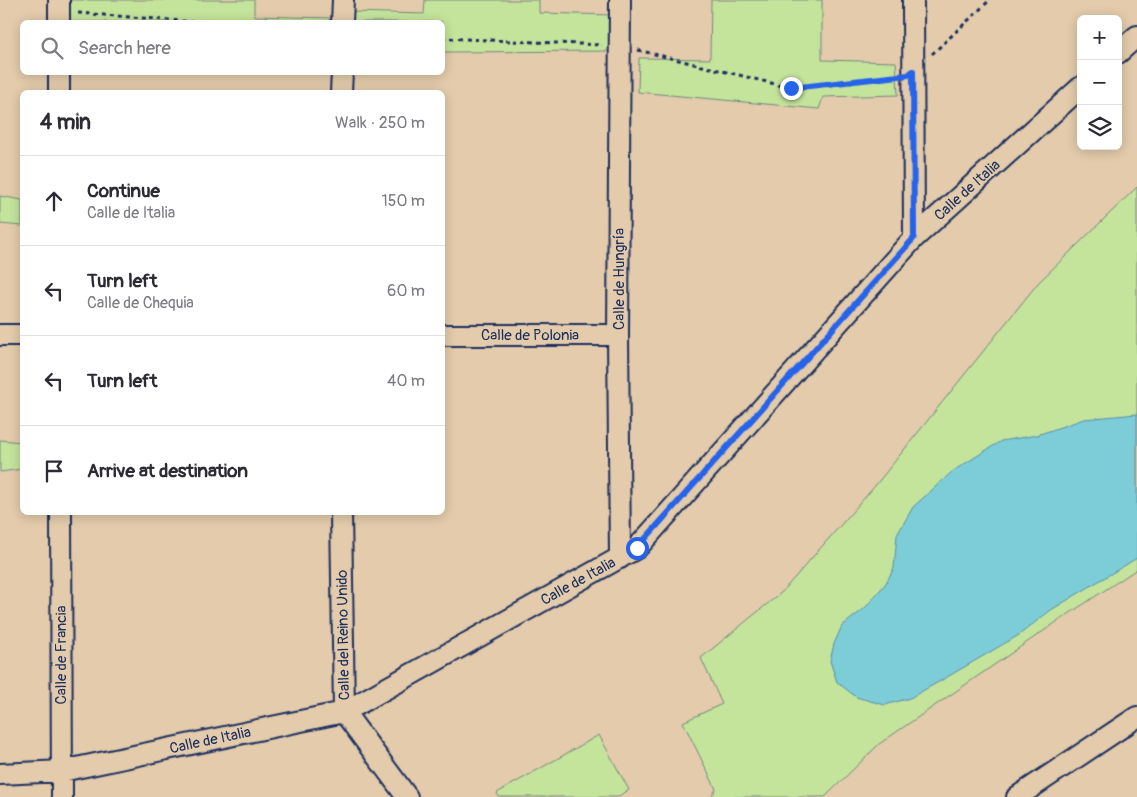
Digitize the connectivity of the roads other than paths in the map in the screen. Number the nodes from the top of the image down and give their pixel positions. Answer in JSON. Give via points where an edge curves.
{"nodes":[{"id":1,"x":343,"y":0,"type":"edge"},
{"id":2,"x":620,"y":0,"type":"edge"},
{"id":3,"x":913,"y":0,"type":"edge"},
{"id":4,"x":342,"y":20,"type":"edge"},
{"id":5,"x":1137,"y":36,"type":"edge"},
{"id":6,"x":1122,"y":49,"type":"edge"},
{"id":7,"x":59,"y":75,"type":"edge"},
{"id":8,"x":342,"y":75,"type":"edge"},
{"id":9,"x":59,"y":90,"type":"edge"},
{"id":10,"x":341,"y":90,"type":"edge"},
{"id":11,"x":1077,"y":91,"type":"edge"},
{"id":12,"x":914,"y":238,"type":"junction"},
{"id":13,"x":0,"y":335,"type":"edge"},
{"id":14,"x":20,"y":335,"type":"edge"},
{"id":15,"x":445,"y":335,"type":"edge"},
{"id":16,"x":618,"y":335,"type":"junction"},
{"id":17,"x":61,"y":515,"type":"edge"},
{"id":18,"x":341,"y":515,"type":"edge"},
{"id":19,"x":620,"y":558,"type":"junction"},
{"id":20,"x":344,"y":712,"type":"junction"},
{"id":21,"x":1137,"y":717,"type":"edge"},
{"id":22,"x":62,"y":771,"type":"junction"},
{"id":23,"x":0,"y":774,"type":"edge"},
{"id":24,"x":62,"y":797,"type":"edge"},
{"id":25,"x":407,"y":797,"type":"edge"},
{"id":26,"x":1018,"y":797,"type":"edge"}],
"edges":[{"from":1,"to":4,"type":"street"},
{"from":2,"to":16,"type":"street","name":"Calle de Hungría"},
{"from":3,"to":12,"type":"street"},
{"from":5,"to":6,"type":"street"},
{"from":7,"to":9,"type":"street"},
{"from":8,"to":10,"type":"street"},
{"from":11,"to":12,"type":"street","name":"Calle de Italia"},
{"from":12,"to":19,"type":"street","name":"Calle de Italia","via":[[637,548]]},
{"from":13,"to":14,"type":"street"},
{"from":15,"to":16,"type":"street","name":"Calle de Polonia"},
{"from":16,"to":19,"type":"street","name":"Calle de Hungría"},
{"from":17,"to":22,"type":"street","name":"Calle de Francia"},
{"from":18,"to":20,"type":"street","name":"Calle del Reino Unido"},
{"from":19,"to":20,"type":"street","name":"Calle de Italia"},
{"from":20,"to":22,"type":"street","name":"Calle de Italia"},
{"from":20,"to":25,"type":"street","name":"Calle del Reino Unido"},
{"from":21,"to":26,"type":"street"},
{"from":22,"to":23,"type":"street","name":"Calle de Italia"},
{"from":22,"to":24,"type":"street","name":"Calle de Francia"}]}
